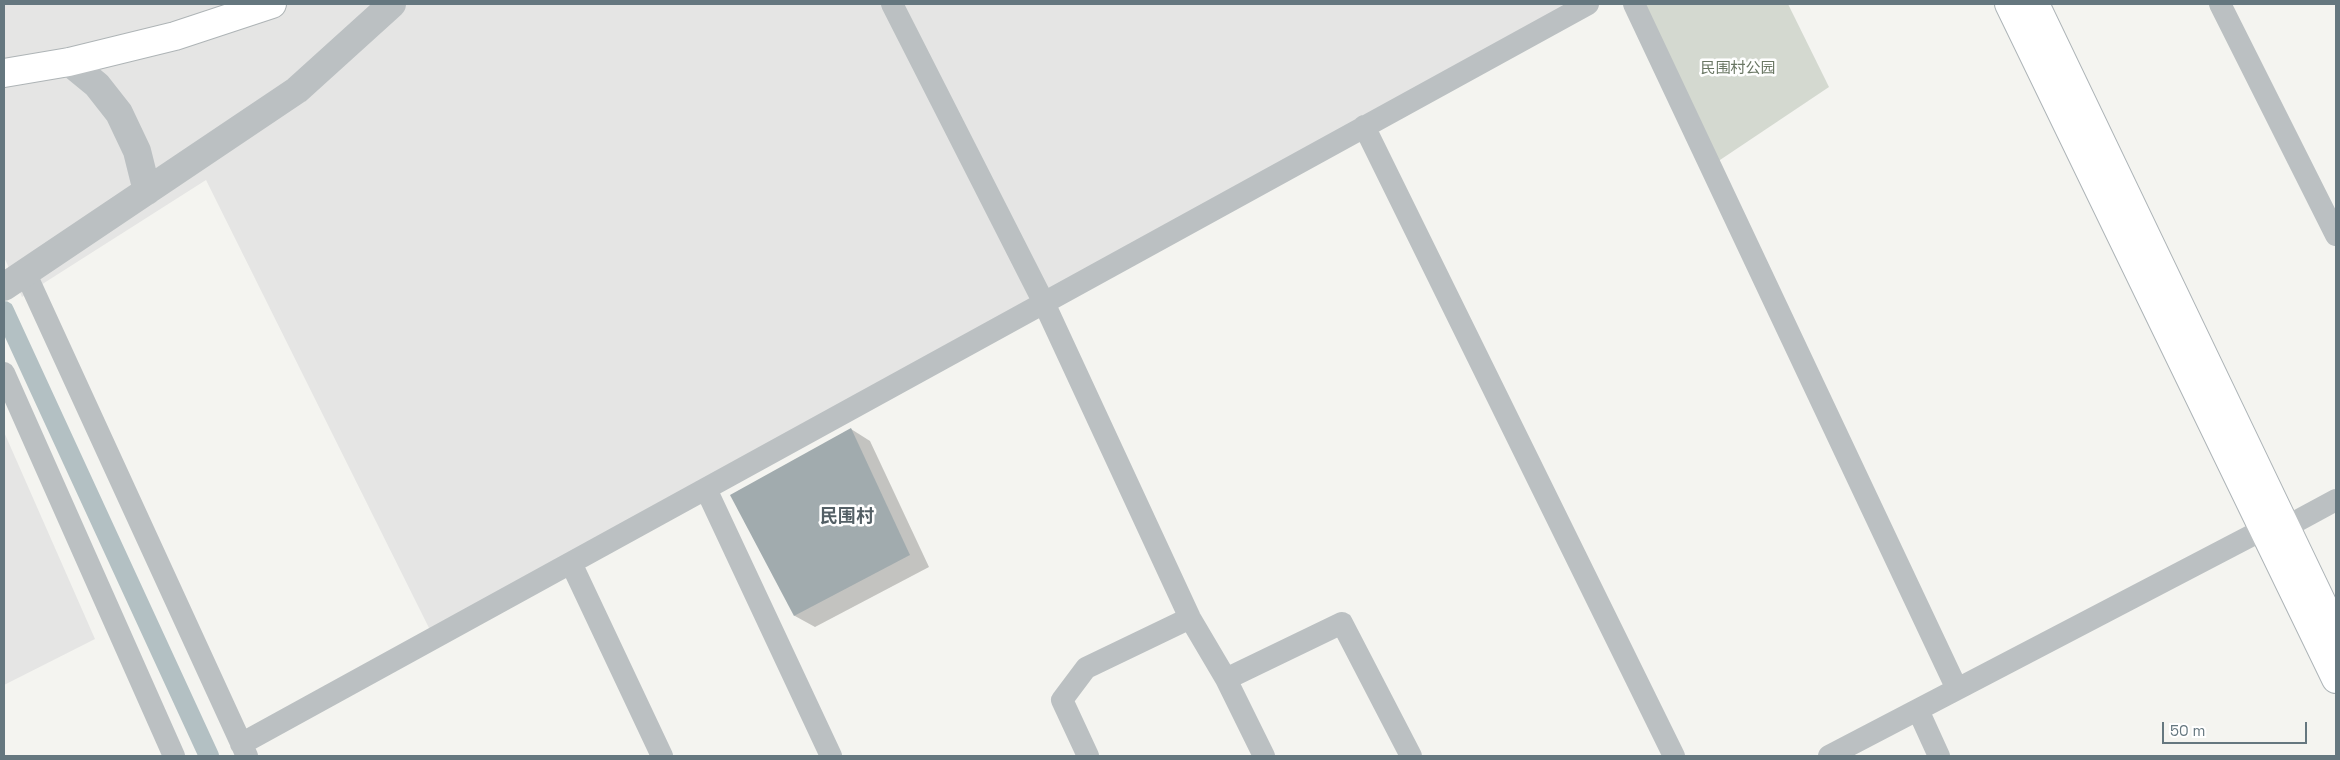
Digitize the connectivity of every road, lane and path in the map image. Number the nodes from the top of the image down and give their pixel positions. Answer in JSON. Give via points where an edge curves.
{"nodes":[{"id":1,"x":247,"y":4,"type":"edge"},
{"id":2,"x":272,"y":4,"type":"edge"},
{"id":3,"x":392,"y":4,"type":"edge"},
{"id":4,"x":892,"y":4,"type":"edge"},
{"id":5,"x":1588,"y":4,"type":"edge"},
{"id":6,"x":1634,"y":4,"type":"edge"},
{"id":7,"x":2009,"y":4,"type":"edge"},
{"id":8,"x":2035,"y":4,"type":"edge"},
{"id":9,"x":2220,"y":4,"type":"edge"},
{"id":10,"x":4,"y":59,"type":"edge"},
{"id":11,"x":70,"y":62,"type":"junction"},
{"id":12,"x":4,"y":74,"type":"edge"},
{"id":13,"x":1364,"y":126,"type":"junction"},
{"id":14,"x":146,"y":191,"type":"junction"},
{"id":15,"x":2336,"y":235,"type":"edge"},
{"id":16,"x":13,"y":280,"type":"edge"},
{"id":17,"x":1044,"y":303,"type":"junction"},
{"id":18,"x":4,"y":373,"type":"edge"},
{"id":19,"x":706,"y":489,"type":"junction"},
{"id":20,"x":2336,"y":500,"type":"edge"},
{"id":21,"x":2275,"y":528,"type":"junction"},
{"id":22,"x":571,"y":563,"type":"junction"},
{"id":23,"x":1190,"y":618,"type":"junction"},
{"id":24,"x":2336,"y":632,"type":"edge"},
{"id":25,"x":1226,"y":678,"type":"junction"},
{"id":26,"x":2336,"y":679,"type":"edge"},
{"id":27,"x":1957,"y":689,"type":"junction"},
{"id":28,"x":1918,"y":710,"type":"junction"},
{"id":29,"x":244,"y":750,"type":"edge"},
{"id":30,"x":174,"y":756,"type":"edge"},
{"id":31,"x":662,"y":756,"type":"edge"},
{"id":32,"x":831,"y":756,"type":"edge"},
{"id":33,"x":1088,"y":756,"type":"edge"},
{"id":34,"x":1264,"y":756,"type":"edge"},
{"id":35,"x":1411,"y":756,"type":"edge"},
{"id":36,"x":1674,"y":756,"type":"edge"},
{"id":37,"x":1829,"y":756,"type":"edge"},
{"id":38,"x":1939,"y":756,"type":"edge"}],
"edges":[{"from":1,"to":10,"type":"main road","via":[[107,40]]},
{"from":2,"to":11,"type":"main road","via":[[175,36]]},
{"from":3,"to":14,"type":"street","via":[[297,90]]},
{"from":4,"to":17,"type":"street"},
{"from":5,"to":13,"type":"street"},
{"from":6,"to":27,"type":"street"},
{"from":7,"to":21,"type":"main road"},
{"from":8,"to":21,"type":"main road"},
{"from":9,"to":15,"type":"street"},
{"from":11,"to":12,"type":"main road"},
{"from":11,"to":14,"type":"street","via":[[97,85],[119,113],[137,151]]},
{"from":13,"to":17,"type":"street"},
{"from":13,"to":36,"type":"street"},
{"from":14,"to":16,"type":"street"},
{"from":16,"to":29,"type":"street"},
{"from":17,"to":19,"type":"street"},
{"from":17,"to":23,"type":"street"},
{"from":18,"to":30,"type":"street"},
{"from":19,"to":22,"type":"street"},
{"from":19,"to":32,"type":"street"},
{"from":20,"to":21,"type":"street"},
{"from":21,"to":24,"type":"main road"},
{"from":21,"to":26,"type":"main road"},
{"from":21,"to":27,"type":"street"},
{"from":22,"to":29,"type":"street"},
{"from":22,"to":31,"type":"street"},
{"from":23,"to":25,"type":"street"},
{"from":23,"to":33,"type":"street","via":[[1086,668],[1062,700]]},
{"from":25,"to":34,"type":"street"},
{"from":25,"to":35,"type":"street","via":[[1342,623]]},
{"from":27,"to":28,"type":"street"},
{"from":28,"to":37,"type":"street"},
{"from":28,"to":38,"type":"street"}]}
